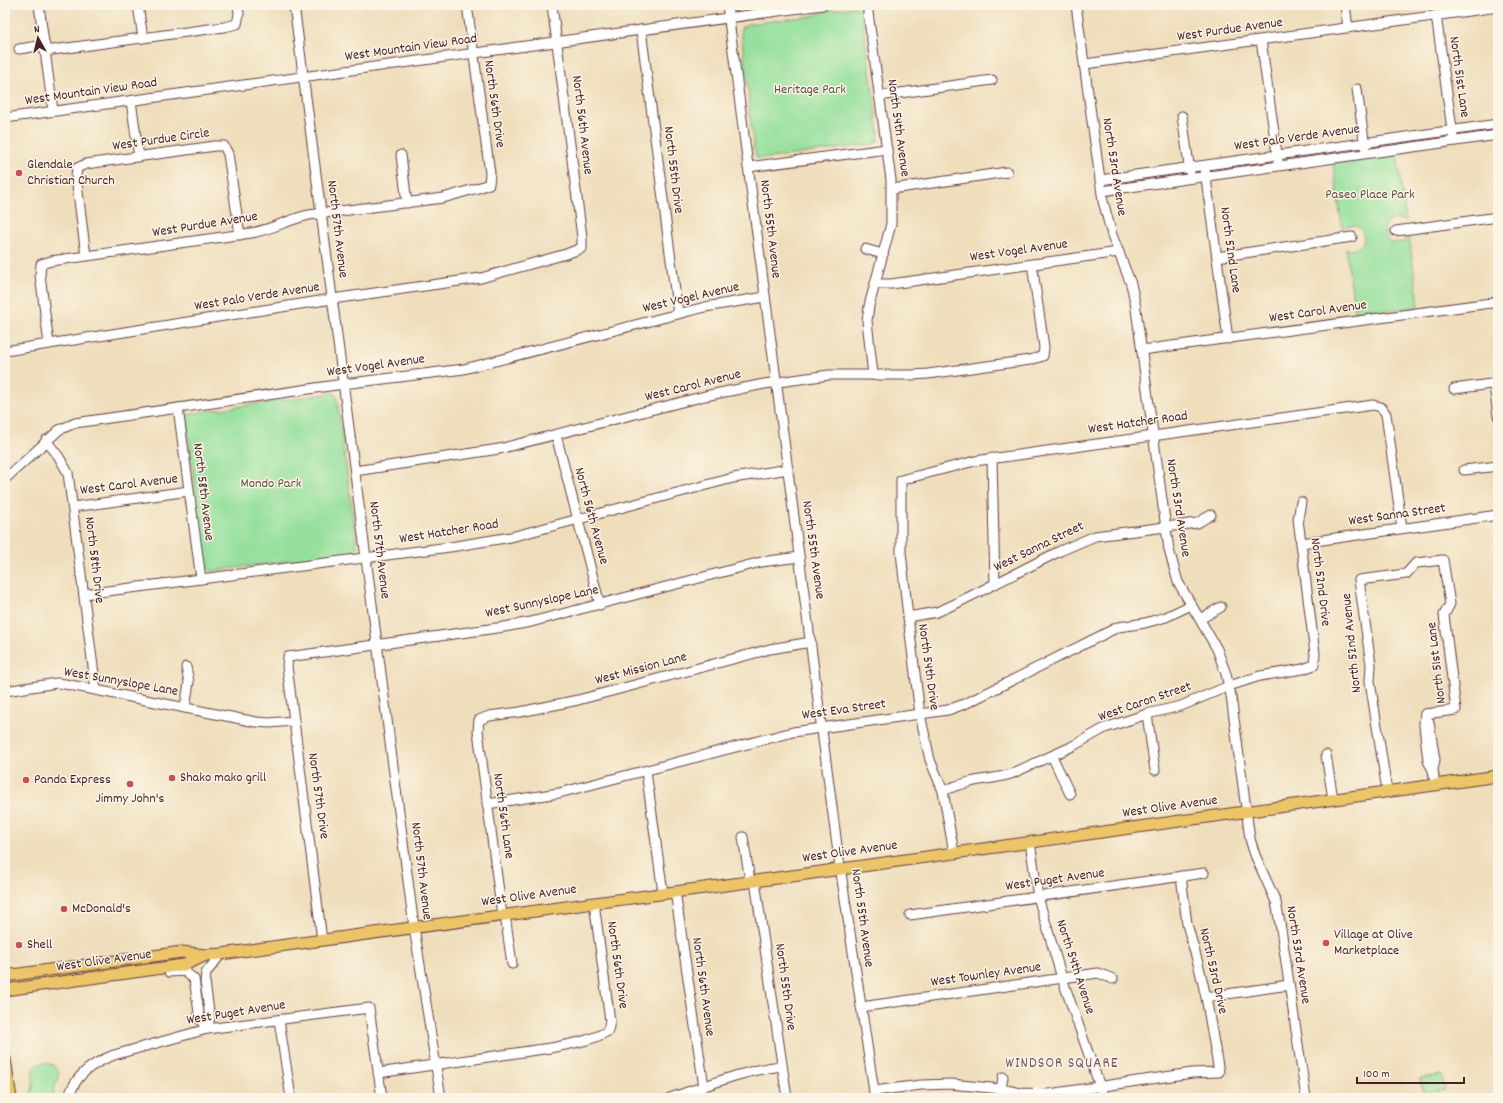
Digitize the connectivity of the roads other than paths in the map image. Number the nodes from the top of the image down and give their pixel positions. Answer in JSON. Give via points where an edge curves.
{"nodes":[{"id":1,"x":39,"y":5,"type":"edge"},
{"id":2,"x":138,"y":5,"type":"edge"},
{"id":3,"x":238,"y":5,"type":"edge"},
{"id":4,"x":294,"y":5,"type":"edge"},
{"id":5,"x":467,"y":5,"type":"edge"},
{"id":6,"x":552,"y":5,"type":"edge"},
{"id":7,"x":727,"y":5,"type":"edge"},
{"id":8,"x":822,"y":5,"type":"edge"},
{"id":9,"x":867,"y":5,"type":"edge"},
{"id":10,"x":1076,"y":5,"type":"edge"},
{"id":11,"x":1345,"y":5,"type":"edge"},
{"id":12,"x":1498,"y":7,"type":"edge"},
{"id":13,"x":1436,"y":15,"type":"junction"},
{"id":14,"x":728,"y":18,"type":"junction"},
{"id":15,"x":1348,"y":28,"type":"junction"},
{"id":16,"x":641,"y":30,"type":"junction"},
{"id":17,"x":143,"y":38,"type":"junction"},
{"id":18,"x":1261,"y":40,"type":"junction"},
{"id":19,"x":557,"y":41,"type":"junction"},
{"id":20,"x":45,"y":48,"type":"junction"},
{"id":21,"x":19,"y":49,"type":"dead end"},
{"id":22,"x":473,"y":53,"type":"junction"},
{"id":23,"x":1085,"y":64,"type":"junction"},
{"id":24,"x":303,"y":77,"type":"junction"},
{"id":25,"x":992,"y":80,"type":"dead end"},
{"id":26,"x":1357,"y":89,"type":"dead end"},
{"id":27,"x":879,"y":96,"type":"junction"},
{"id":28,"x":131,"y":101,"type":"junction"},
{"id":29,"x":54,"y":111,"type":"junction"},
{"id":30,"x":1182,"y":116,"type":"dead end"},
{"id":31,"x":5,"y":118,"type":"edge"},
{"id":32,"x":1498,"y":124,"type":"edge"},
{"id":33,"x":1452,"y":131,"type":"junction"},
{"id":34,"x":1498,"y":135,"type":"edge"},
{"id":35,"x":1453,"y":142,"type":"junction"},
{"id":36,"x":1364,"y":143,"type":"junction"},
{"id":37,"x":887,"y":148,"type":"junction"},
{"id":38,"x":1366,"y":154,"type":"junction"},
{"id":39,"x":401,"y":155,"type":"dead end"},
{"id":40,"x":1277,"y":155,"type":"junction"},
{"id":41,"x":139,"y":157,"type":"junction"},
{"id":42,"x":1204,"y":165,"type":"junction"},
{"id":43,"x":1278,"y":166,"type":"junction"},
{"id":44,"x":1190,"y":167,"type":"junction"},
{"id":45,"x":748,"y":168,"type":"junction"},
{"id":46,"x":1007,"y":172,"type":"dead end"},
{"id":47,"x":1206,"y":177,"type":"junction"},
{"id":48,"x":1191,"y":179,"type":"junction"},
{"id":49,"x":1100,"y":180,"type":"junction"},
{"id":50,"x":489,"y":184,"type":"joint"},
{"id":51,"x":892,"y":188,"type":"junction"},
{"id":52,"x":1102,"y":191,"type":"junction"},
{"id":53,"x":407,"y":202,"type":"junction"},
{"id":54,"x":321,"y":213,"type":"junction"},
{"id":55,"x":1498,"y":217,"type":"edge"},
{"id":56,"x":1396,"y":231,"type":"dead end"},
{"id":57,"x":240,"y":235,"type":"junction"},
{"id":58,"x":1352,"y":237,"type":"dead end"},
{"id":59,"x":582,"y":248,"type":"joint"},
{"id":60,"x":864,"y":249,"type":"dead end"},
{"id":61,"x":1119,"y":252,"type":"junction"},
{"id":62,"x":883,"y":254,"type":"junction"},
{"id":63,"x":86,"y":256,"type":"junction"},
{"id":64,"x":1216,"y":256,"type":"junction"},
{"id":65,"x":1032,"y":264,"type":"junction"},
{"id":66,"x":875,"y":284,"type":"junction"},
{"id":67,"x":765,"y":297,"type":"junction"},
{"id":68,"x":332,"y":299,"type":"junction"},
{"id":69,"x":1498,"y":302,"type":"edge"},
{"id":70,"x":678,"y":314,"type":"junction"},
{"id":71,"x":1228,"y":338,"type":"junction"},
{"id":72,"x":49,"y":344,"type":"junction"},
{"id":73,"x":1142,"y":350,"type":"junction"},
{"id":74,"x":5,"y":351,"type":"edge"},
{"id":75,"x":873,"y":375,"type":"junction"},
{"id":76,"x":777,"y":382,"type":"junction"},
{"id":77,"x":343,"y":384,"type":"junction"},
{"id":78,"x":1496,"y":384,"type":"edge"},
{"id":79,"x":1454,"y":389,"type":"dead end"},
{"id":80,"x":178,"y":408,"type":"junction"},
{"id":81,"x":1498,"y":416,"type":"edge"},
{"id":82,"x":556,"y":435,"type":"junction"},
{"id":83,"x":1153,"y":435,"type":"junction"},
{"id":84,"x":46,"y":440,"type":"junction"},
{"id":85,"x":992,"y":458,"type":"junction"},
{"id":86,"x":1498,"y":466,"type":"edge"},
{"id":87,"x":788,"y":469,"type":"junction"},
{"id":88,"x":1464,"y":470,"type":"dead end"},
{"id":89,"x":355,"y":471,"type":"junction"},
{"id":90,"x":5,"y":479,"type":"edge"},
{"id":91,"x":901,"y":480,"type":"joint"},
{"id":92,"x":189,"y":492,"type":"junction"},
{"id":93,"x":1301,"y":502,"type":"dead end"},
{"id":94,"x":73,"y":507,"type":"junction"},
{"id":95,"x":1211,"y":515,"type":"dead end"},
{"id":96,"x":1498,"y":515,"type":"edge"},
{"id":97,"x":578,"y":520,"type":"junction"},
{"id":98,"x":1165,"y":527,"type":"junction"},
{"id":99,"x":1402,"y":528,"type":"junction"},
{"id":100,"x":1300,"y":543,"type":"junction"},
{"id":101,"x":799,"y":556,"type":"junction"},
{"id":102,"x":366,"y":558,"type":"junction"},
{"id":103,"x":1443,"y":560,"type":"joint"},
{"id":104,"x":201,"y":579,"type":"junction"},
{"id":105,"x":995,"y":584,"type":"junction"},
{"id":106,"x":84,"y":594,"type":"junction"},
{"id":107,"x":600,"y":604,"type":"junction"},
{"id":108,"x":1190,"y":605,"type":"junction"},
{"id":109,"x":1221,"y":607,"type":"dead end"},
{"id":110,"x":908,"y":617,"type":"junction"},
{"id":111,"x":1200,"y":619,"type":"junction"},
{"id":112,"x":811,"y":642,"type":"junction"},
{"id":113,"x":377,"y":644,"type":"junction"},
{"id":114,"x":288,"y":657,"type":"joint"},
{"id":115,"x":1314,"y":665,"type":"joint"},
{"id":116,"x":186,"y":667,"type":"dead end"},
{"id":117,"x":1229,"y":686,"type":"junction"},
{"id":118,"x":96,"y":690,"type":"junction"},
{"id":119,"x":5,"y":691,"type":"edge"},
{"id":120,"x":185,"y":708,"type":"junction"},
{"id":121,"x":920,"y":714,"type":"junction"},
{"id":122,"x":1148,"y":714,"type":"junction"},
{"id":123,"x":478,"y":720,"type":"joint"},
{"id":124,"x":294,"y":721,"type":"junction"},
{"id":125,"x":822,"y":727,"type":"junction"},
{"id":126,"x":1052,"y":756,"type":"junction"},
{"id":127,"x":1326,"y":756,"type":"dead end"},
{"id":128,"x":1155,"y":770,"type":"dead end"},
{"id":129,"x":646,"y":771,"type":"junction"},
{"id":130,"x":1498,"y":776,"type":"edge"},
{"id":131,"x":1435,"y":785,"type":"junction"},
{"id":132,"x":943,"y":791,"type":"junction"},
{"id":133,"x":1387,"y":792,"type":"junction"},
{"id":134,"x":1070,"y":794,"type":"dead end"},
{"id":135,"x":1333,"y":800,"type":"junction"},
{"id":136,"x":487,"y":804,"type":"junction"},
{"id":137,"x":1247,"y":812,"type":"junction"},
{"id":138,"x":743,"y":837,"type":"dead end"},
{"id":139,"x":1030,"y":842,"type":"junction"},
{"id":140,"x":954,"y":853,"type":"junction"},
{"id":141,"x":841,"y":869,"type":"junction"},
{"id":142,"x":1204,"y":873,"type":"dead end"},
{"id":143,"x":1181,"y":876,"type":"junction"},
{"id":144,"x":752,"y":881,"type":"junction"},
{"id":145,"x":675,"y":891,"type":"junction"},
{"id":146,"x":663,"y":893,"type":"junction"},
{"id":147,"x":1038,"y":897,"type":"junction"},
{"id":148,"x":594,"y":903,"type":"junction"},
{"id":149,"x":504,"y":915,"type":"junction"},
{"id":150,"x":910,"y":915,"type":"dead end"},
{"id":151,"x":414,"y":927,"type":"junction"},
{"id":152,"x":322,"y":940,"type":"junction"},
{"id":153,"x":221,"y":954,"type":"junction"},
{"id":154,"x":205,"y":955,"type":"junction"},
{"id":155,"x":512,"y":964,"type":"dead end"},
{"id":156,"x":126,"y":973,"type":"junction"},
{"id":157,"x":5,"y":976,"type":"edge"},
{"id":158,"x":1062,"y":978,"type":"junction"},
{"id":159,"x":1114,"y":979,"type":"dead end"},
{"id":160,"x":1289,"y":985,"type":"junction"},
{"id":161,"x":5,"y":990,"type":"edge"},
{"id":162,"x":1206,"y":997,"type":"junction"},
{"id":163,"x":861,"y":1007,"type":"junction"},
{"id":164,"x":279,"y":1020,"type":"junction"},
{"id":165,"x":207,"y":1029,"type":"junction"},
{"id":166,"x":5,"y":1059,"type":"edge"},
{"id":167,"x":436,"y":1064,"type":"junction"},
{"id":168,"x":782,"y":1066,"type":"junction"},
{"id":169,"x":378,"y":1073,"type":"junction"},
{"id":170,"x":1003,"y":1077,"type":"dead end"},
{"id":171,"x":704,"y":1087,"type":"junction"},
{"id":172,"x":1100,"y":1087,"type":"junction"},
{"id":173,"x":1002,"y":1089,"type":"junction"},
{"id":174,"x":874,"y":1094,"type":"edge"},
{"id":175,"x":11,"y":1098,"type":"edge"},
{"id":176,"x":69,"y":1098,"type":"edge"},
{"id":177,"x":291,"y":1098,"type":"edge"},
{"id":178,"x":382,"y":1098,"type":"edge"},
{"id":179,"x":441,"y":1098,"type":"edge"},
{"id":180,"x":670,"y":1098,"type":"edge"},
{"id":181,"x":787,"y":1098,"type":"edge"},
{"id":182,"x":1104,"y":1098,"type":"edge"},
{"id":183,"x":1306,"y":1098,"type":"edge"}],
"edges":[{"from":1,"to":20,"type":"street"},
{"from":2,"to":17,"type":"street"},
{"from":3,"to":17,"type":"street","via":[[237,24]]},
{"from":4,"to":24,"type":"street","name":"North 57th Avenue"},
{"from":5,"to":22,"type":"street","name":"North 56th Drive"},
{"from":6,"to":19,"type":"street","name":"North 56th Avenue"},
{"from":7,"to":14,"type":"street","name":"North 55th Avenue"},
{"from":8,"to":14,"type":"street","name":"West Mountain View Road"},
{"from":9,"to":27,"type":"street","name":"North 54th Avenue"},
{"from":10,"to":23,"type":"street","name":"North 53rd Avenue"},
{"from":11,"to":15,"type":"street"},
{"from":12,"to":13,"type":"street","name":"West Purdue Avenue"},
{"from":13,"to":15,"type":"street","name":"West Purdue Avenue"},
{"from":13,"to":33,"type":"street","name":"North 51st Lane"},
{"from":14,"to":16,"type":"street","name":"West Mountain View Road"},
{"from":14,"to":45,"type":"street","name":"North 55th Avenue"},
{"from":15,"to":18,"type":"street","name":"West Purdue Avenue"},
{"from":16,"to":19,"type":"street","name":"West Mountain View Road"},
{"from":16,"to":70,"type":"street","name":"North 55th Drive"},
{"from":17,"to":20,"type":"street"},
{"from":18,"to":23,"type":"street","name":"West Purdue Avenue"},
{"from":18,"to":40,"type":"street"},
{"from":19,"to":22,"type":"street","name":"West Mountain View Road"},
{"from":19,"to":59,"type":"street","name":"North 56th Avenue"},
{"from":20,"to":21,"type":"street"},
{"from":20,"to":29,"type":"street"},
{"from":22,"to":24,"type":"street","name":"West Mountain View Road"},
{"from":22,"to":50,"type":"street","name":"North 56th Drive","via":[[490,172]]},
{"from":23,"to":49,"type":"street","name":"North 53rd Avenue"},
{"from":24,"to":28,"type":"street","name":"West Mountain View Road"},
{"from":24,"to":54,"type":"street","name":"North 57th Avenue"},
{"from":25,"to":27,"type":"street"},
{"from":26,"to":36,"type":"street"},
{"from":27,"to":37,"type":"street","name":"North 54th Avenue"},
{"from":28,"to":29,"type":"street","name":"West Mountain View Road"},
{"from":28,"to":41,"type":"street"},
{"from":29,"to":31,"type":"street","name":"West Mountain View Road"},
{"from":30,"to":44,"type":"street"},
{"from":32,"to":33,"type":"street","name":"West Palo Verde Avenue"},
{"from":33,"to":35,"type":"street","name":"North 51st Lane"},
{"from":33,"to":36,"type":"street","name":"West Palo Verde Avenue"},
{"from":34,"to":35,"type":"street","name":"West Palo Verde Avenue"},
{"from":35,"to":38,"type":"street","name":"West Palo Verde Avenue"},
{"from":36,"to":38,"type":"street"},
{"from":36,"to":40,"type":"street","name":"West Palo Verde Avenue"},
{"from":37,"to":45,"type":"street"},
{"from":37,"to":51,"type":"street","name":"North 54th Avenue"},
{"from":38,"to":43,"type":"street","name":"West Palo Verde Avenue"},
{"from":39,"to":53,"type":"street"},
{"from":40,"to":42,"type":"street","name":"West Palo Verde Avenue"},
{"from":40,"to":43,"type":"street"},
{"from":41,"to":57,"type":"street","name":"West Purdue Circle","via":[[224,146],[228,154]]},
{"from":41,"to":63,"type":"street","name":"West Purdue Circle","via":[[86,164],[77,168]]},
{"from":42,"to":44,"type":"street","name":"West Palo Verde Avenue"},
{"from":42,"to":47,"type":"street","name":"North 52nd Lane"},
{"from":43,"to":47,"type":"street","name":"West Palo Verde Avenue"},
{"from":44,"to":48,"type":"street"},
{"from":44,"to":49,"type":"street","name":"West Palo Verde Avenue"},
{"from":45,"to":67,"type":"street","name":"North 55th Avenue"},
{"from":46,"to":51,"type":"street"},
{"from":47,"to":48,"type":"street","name":"West Palo Verde Avenue"},
{"from":47,"to":64,"type":"street","name":"North 52nd Lane"},
{"from":48,"to":52,"type":"street","name":"West Palo Verde Avenue"},
{"from":49,"to":52,"type":"street","name":"North 53rd Avenue"},
{"from":50,"to":53,"type":"street","name":"West Purdue Avenue","via":[[443,198]]},
{"from":51,"to":62,"type":"street","name":"North 54th Avenue","via":[[891,224]]},
{"from":52,"to":61,"type":"street","name":"North 53rd Avenue","via":[[1107,219]]},
{"from":53,"to":54,"type":"street","name":"West Purdue Avenue"},
{"from":54,"to":57,"type":"street","name":"West Purdue Avenue","via":[[295,218],[260,232]]},
{"from":54,"to":68,"type":"street","name":"North 57th Avenue"},
{"from":55,"to":56,"type":"street"},
{"from":57,"to":63,"type":"street","name":"West Purdue Avenue"},
{"from":58,"to":64,"type":"street"},
{"from":59,"to":68,"type":"street","name":"West Palo Verde Avenue","via":[[481,278]]},
{"from":60,"to":62,"type":"street"},
{"from":61,"to":65,"type":"street","name":"West Vogel Avenue"},
{"from":61,"to":73,"type":"street","name":"North 53rd Avenue","via":[[1131,284]]},
{"from":62,"to":66,"type":"street","name":"North 54th Avenue"},
{"from":63,"to":72,"type":"street","name":"West Purdue Avenue","via":[[41,264],[40,275]]},
{"from":64,"to":71,"type":"street","name":"North 52nd Lane"},
{"from":65,"to":66,"type":"street","name":"West Vogel Avenue","via":[[891,284]]},
{"from":65,"to":75,"type":"street","name":"West Carol Avenue","via":[[1044,346],[1043,356],[928,374]]},
{"from":66,"to":75,"type":"street","name":"North 54th Avenue","via":[[867,322]]},
{"from":67,"to":70,"type":"street","name":"West Vogel Avenue"},
{"from":67,"to":76,"type":"street","name":"North 55th Avenue"},
{"from":68,"to":72,"type":"street","name":"West Palo Verde Avenue"},
{"from":68,"to":77,"type":"street","name":"North 57th Avenue"},
{"from":69,"to":71,"type":"street","name":"West Carol Avenue"},
{"from":70,"to":77,"type":"street","name":"West Vogel Avenue","via":[[464,369]]},
{"from":71,"to":73,"type":"street","name":"West Carol Avenue"},
{"from":72,"to":74,"type":"street","name":"West Palo Verde Avenue"},
{"from":73,"to":83,"type":"street","name":"North 53rd Avenue"},
{"from":75,"to":76,"type":"street","name":"West Carol Avenue","via":[[829,375]]},
{"from":76,"to":82,"type":"street","name":"West Carol Avenue","via":[[734,389]]},
{"from":76,"to":87,"type":"street","name":"North 55th Avenue"},
{"from":77,"to":80,"type":"street","name":"West Vogel Avenue"},
{"from":77,"to":89,"type":"street","name":"North 57th Avenue"},
{"from":78,"to":79,"type":"street"},
{"from":78,"to":81,"type":"street"},
{"from":80,"to":84,"type":"street","name":"West Vogel Avenue","via":[[75,423],[58,430]]},
{"from":80,"to":92,"type":"street","name":"North 58th Avenue"},
{"from":82,"to":89,"type":"street","name":"West Carol Avenue","via":[[481,453]]},
{"from":82,"to":97,"type":"street","name":"North 56th Avenue"},
{"from":83,"to":85,"type":"street","name":"West Hatcher Road"},
{"from":83,"to":98,"type":"street","name":"North 53rd Avenue"},
{"from":83,"to":99,"type":"street","name":"West Hatcher Road","via":[[1373,405],[1381,407],[1386,414]]},
{"from":84,"to":90,"type":"street","name":"West Vogel Avenue"},
{"from":84,"to":94,"type":"street","name":"North 58th Drive","via":[[66,469]]},
{"from":85,"to":91,"type":"street","name":"West Hatcher Road"},
{"from":85,"to":105,"type":"street"},
{"from":86,"to":88,"type":"street"},
{"from":87,"to":97,"type":"street","name":"West Hatcher Road","via":[[733,478]]},
{"from":87,"to":101,"type":"street","name":"North 55th Avenue"},
{"from":89,"to":102,"type":"street","name":"North 57th Avenue"},
{"from":91,"to":110,"type":"street","name":"North 54th Drive","via":[[901,552]]},
{"from":92,"to":94,"type":"street","name":"West Carol Avenue"},
{"from":92,"to":104,"type":"street","name":"North 58th Avenue"},
{"from":93,"to":100,"type":"street","name":"North 52nd Drive","via":[[1298,519]]},
{"from":94,"to":106,"type":"street","name":"North 58th Drive"},
{"from":95,"to":98,"type":"street","name":"West Sanna Street","via":[[1197,522]]},
{"from":96,"to":99,"type":"street","name":"West Sanna Street"},
{"from":97,"to":102,"type":"street","name":"West Hatcher Road","via":[[450,547]]},
{"from":97,"to":107,"type":"street","name":"North 56th Avenue"},
{"from":98,"to":105,"type":"street","name":"West Sanna Street","via":[[1082,540]]},
{"from":98,"to":108,"type":"street","name":"North 53rd Avenue","via":[[1174,570]]},
{"from":99,"to":100,"type":"street","name":"West Sanna Street"},
{"from":100,"to":115,"type":"street","name":"North 52nd Drive","via":[[1315,654]]},
{"from":101,"to":107,"type":"street","name":"West Sunnyslope Lane","via":[[761,562]]},
{"from":101,"to":112,"type":"street","name":"North 55th Avenue"},
{"from":102,"to":104,"type":"street","name":"West Hatcher Road"},
{"from":102,"to":113,"type":"street","name":"North 57th Avenue"},
{"from":103,"to":131,"type":"street","name":"North 51st Lane","via":[[1450,604],[1444,615],[1456,710],[1425,714],[1428,761],[1433,770]]},
{"from":103,"to":133,"type":"street","name":"North 52nd Avenue","via":[[1416,563],[1406,574],[1359,580],[1371,665],[1370,681]]},
{"from":104,"to":106,"type":"street","name":"West Hatcher Road"},
{"from":105,"to":110,"type":"street","name":"West Sanna Street","via":[[943,609]]},
{"from":106,"to":118,"type":"street","name":"North 58th Drive"},
{"from":107,"to":113,"type":"street","name":"West Sunnyslope Lane","via":[[504,627]]},
{"from":108,"to":111,"type":"street","name":"North 53rd Avenue"},
{"from":108,"to":121,"type":"street","name":"West Eva Street","via":[[1166,617],[1118,627],[967,703],[948,710]]},
{"from":109,"to":111,"type":"street"},
{"from":110,"to":121,"type":"street","name":"North 54th Drive"},
{"from":111,"to":117,"type":"street","name":"North 53rd Avenue","via":[[1217,649]]},
{"from":112,"to":123,"type":"street","name":"West Mission Lane","via":[[777,648],[578,700]]},
{"from":112,"to":125,"type":"street","name":"North 55th Avenue"},
{"from":113,"to":114,"type":"street","name":"West Sunnyslope Lane"},
{"from":113,"to":151,"type":"street","name":"North 57th Avenue"},
{"from":114,"to":124,"type":"street","name":"North 57th Drive"},
{"from":115,"to":117,"type":"street","name":"West Caron Street","via":[[1260,676]]},
{"from":116,"to":120,"type":"street","name":"West Sunnyslope Lane","via":[[189,682]]},
{"from":117,"to":122,"type":"street","name":"West Caron Street","via":[[1181,706]]},
{"from":117,"to":137,"type":"street","name":"North 53rd Avenue"},
{"from":118,"to":119,"type":"street","name":"West Sunnyslope Lane","via":[[57,683]]},
{"from":118,"to":120,"type":"street","name":"West Sunnyslope Lane"},
{"from":120,"to":124,"type":"street","name":"West Sunnyslope Lane","via":[[256,722]]},
{"from":121,"to":125,"type":"street","name":"West Eva Street"},
{"from":121,"to":132,"type":"street","name":"North 54th Drive","via":[[930,760]]},
{"from":122,"to":126,"type":"street","name":"West Caron Street","via":[[1105,728]]},
{"from":122,"to":128,"type":"street"},
{"from":123,"to":136,"type":"street","name":"North 56th Lane"},
{"from":124,"to":152,"type":"street","name":"North 57th Drive"},
{"from":125,"to":129,"type":"street","name":"West Eva Street","via":[[793,732]]},
{"from":125,"to":141,"type":"street","name":"North 55th Avenue"},
{"from":126,"to":132,"type":"street","name":"West Caron Street","via":[[1011,774],[956,785]]},
{"from":126,"to":134,"type":"street"},
{"from":127,"to":135,"type":"street"},
{"from":129,"to":136,"type":"street","name":"West Eva Street","via":[[559,793]]},
{"from":129,"to":146,"type":"street"},
{"from":130,"to":131,"type":"main road","name":"West Olive Avenue"},
{"from":131,"to":133,"type":"main road","name":"West Olive Avenue"},
{"from":132,"to":140,"type":"street","name":"North 54th Drive"},
{"from":133,"to":135,"type":"main road","name":"West Olive Avenue"},
{"from":135,"to":137,"type":"main road","name":"West Olive Avenue"},
{"from":136,"to":149,"type":"street","name":"North 56th Lane"},
{"from":137,"to":139,"type":"main road","name":"West Olive Avenue"},
{"from":137,"to":160,"type":"street","name":"North 53rd Avenue","via":[[1255,855],[1276,902]]},
{"from":138,"to":144,"type":"street","name":"North 55th Drive"},
{"from":139,"to":140,"type":"main road","name":"West Olive Avenue"},
{"from":139,"to":147,"type":"street","name":"North 54th Avenue"},
{"from":140,"to":141,"type":"main road","name":"West Olive Avenue"},
{"from":141,"to":144,"type":"main road","name":"West Olive Avenue"},
{"from":141,"to":163,"type":"street","name":"North 55th Avenue"},
{"from":142,"to":143,"type":"street","name":"West Puget Avenue"},
{"from":143,"to":147,"type":"street","name":"West Puget Avenue"},
{"from":143,"to":162,"type":"street","name":"North 53rd Drive","via":[[1187,924]]},
{"from":144,"to":145,"type":"main road","name":"West Olive Avenue"},
{"from":144,"to":168,"type":"street","name":"North 55th Drive"},
{"from":145,"to":146,"type":"main road","name":"West Olive Avenue"},
{"from":145,"to":171,"type":"street","name":"North 56th Avenue"},
{"from":146,"to":148,"type":"main road","name":"West Olive Avenue"},
{"from":147,"to":150,"type":"street","name":"West Puget Avenue"},
{"from":147,"to":158,"type":"street","name":"North 54th Avenue"},
{"from":148,"to":149,"type":"main road","name":"West Olive Avenue"},
{"from":148,"to":167,"type":"street","name":"North 56th Drive","via":[[610,1021],[608,1031],[578,1043]]},
{"from":149,"to":151,"type":"main road","name":"West Olive Avenue"},
{"from":149,"to":155,"type":"street","name":"North 56th Lane"},
{"from":151,"to":152,"type":"main road","name":"West Olive Avenue"},
{"from":151,"to":167,"type":"street","name":"North 57th Avenue"},
{"from":152,"to":153,"type":"main road","name":"West Olive Avenue"},
{"from":153,"to":154,"type":"main road","name":"West Olive Avenue"},
{"from":153,"to":165,"type":"street","via":[[206,973],[210,1018]]},
{"from":154,"to":156,"type":"main road","name":"West Olive Avenue","via":[[184,965]]},
{"from":154,"to":157,"type":"main road","name":"West Olive Avenue","via":[[182,952]]},
{"from":156,"to":161,"type":"main road","name":"West Olive Avenue"},
{"from":156,"to":165,"type":"street","via":[[188,973],[194,979],[200,1019]]},
{"from":158,"to":159,"type":"street","name":"West Townley Avenue","via":[[1098,974]]},
{"from":158,"to":163,"type":"street","name":"West Townley Avenue"},
{"from":158,"to":172,"type":"street","name":"North 54th Avenue"},
{"from":160,"to":162,"type":"street"},
{"from":160,"to":183,"type":"street","name":"North 53rd Avenue"},
{"from":162,"to":172,"type":"street","name":"North 53rd Drive","via":[[1219,1072],[1192,1073]]},
{"from":163,"to":174,"type":"street","name":"North 55th Avenue"},
{"from":164,"to":165,"type":"street","name":"West Puget Avenue"},
{"from":164,"to":169,"type":"street","name":"West Puget Avenue","via":[[369,1008]]},
{"from":164,"to":177,"type":"street"},
{"from":165,"to":176,"type":"street","name":"West Puget Avenue","via":[[99,1061],[88,1067],[79,1078]]},
{"from":166,"to":175,"type":"main road"},
{"from":167,"to":169,"type":"street"},
{"from":167,"to":179,"type":"street","name":"North 57th Avenue"},
{"from":168,"to":171,"type":"street","via":[[768,1067]]},
{"from":168,"to":181,"type":"street","name":"North 55th Drive"},
{"from":169,"to":178,"type":"street"},
{"from":170,"to":173,"type":"street"},
{"from":171,"to":180,"type":"street"},
{"from":172,"to":173,"type":"street","via":[[1037,1095]]},
{"from":172,"to":182,"type":"street","name":"North 54th Avenue"},
{"from":173,"to":174,"type":"street","via":[[938,1084]]}]}
